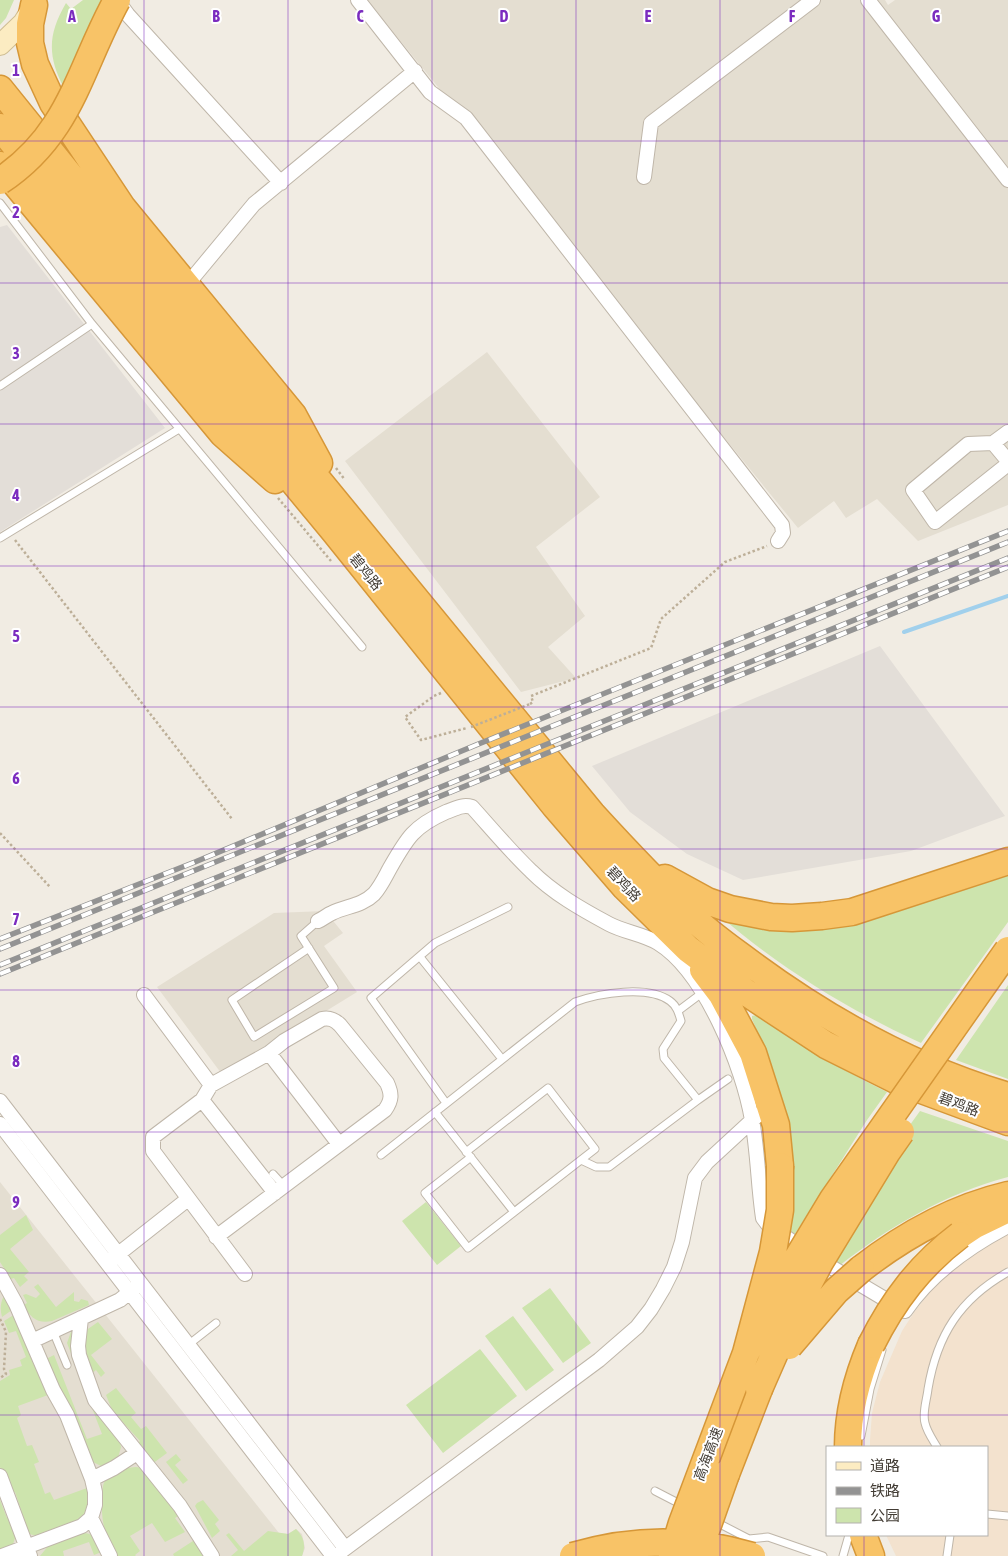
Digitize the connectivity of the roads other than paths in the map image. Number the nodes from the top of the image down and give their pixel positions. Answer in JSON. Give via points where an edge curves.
{"nodes":[{"id":1,"x":117,"y":0,"type":"edge"},
{"id":2,"x":358,"y":0,"type":"edge"},
{"id":3,"x":813,"y":0,"type":"edge"},
{"id":4,"x":868,"y":0,"type":"edge"},
{"id":5,"x":34,"y":3,"type":"edge"},
{"id":6,"x":0,"y":45,"type":"edge"},
{"id":7,"x":415,"y":71,"type":"junction"},
{"id":8,"x":0,"y":89,"type":"edge"},
{"id":9,"x":0,"y":128,"type":"edge"},
{"id":10,"x":0,"y":165,"type":"edge"},
{"id":11,"x":644,"y":177,"type":"dead end"},
{"id":12,"x":1008,"y":180,"type":"edge"},
{"id":13,"x":0,"y":181,"type":"edge"},
{"id":14,"x":281,"y":183,"type":"junction"},
{"id":15,"x":0,"y":203,"type":"edge"},
{"id":16,"x":186,"y":286,"type":"junction"},
{"id":17,"x":92,"y":324,"type":"junction"},
{"id":18,"x":0,"y":386,"type":"edge"},
{"id":19,"x":179,"y":429,"type":"junction"},
{"id":20,"x":1008,"y":432,"type":"edge"},
{"id":21,"x":993,"y":443,"type":"junction"},
{"id":22,"x":1008,"y":463,"type":"edge"},
{"id":23,"x":341,"y":525,"type":"junction"},
{"id":24,"x":0,"y":538,"type":"edge"},
{"id":25,"x":778,"y":541,"type":"road end"},
{"id":26,"x":362,"y":647,"type":"dead end"},
{"id":27,"x":632,"y":857,"type":"junction"},
{"id":28,"x":1008,"y":861,"type":"edge"},
{"id":29,"x":508,"y":907,"type":"dead end"},
{"id":30,"x":318,"y":921,"type":"joint"},
{"id":31,"x":309,"y":948,"type":"junction"},
{"id":32,"x":688,"y":949,"type":"junction"},
{"id":33,"x":1008,"y":950,"type":"edge"},
{"id":34,"x":420,"y":957,"type":"junction"},
{"id":35,"x":1008,"y":980,"type":"edge"},
{"id":36,"x":702,"y":993,"type":"junction"},
{"id":37,"x":144,"y":995,"type":"dead end"},
{"id":38,"x":678,"y":1011,"type":"junction"},
{"id":39,"x":269,"y":1053,"type":"junction"},
{"id":40,"x":502,"y":1059,"type":"junction"},
{"id":41,"x":728,"y":1079,"type":"dead end"},
{"id":42,"x":211,"y":1085,"type":"junction"},
{"id":43,"x":1008,"y":1096,"type":"edge"},
{"id":44,"x":202,"y":1100,"type":"junction"},
{"id":45,"x":698,"y":1100,"type":"junction"},
{"id":46,"x":0,"y":1101,"type":"edge"},
{"id":47,"x":446,"y":1103,"type":"junction"},
{"id":48,"x":435,"y":1112,"type":"junction"},
{"id":49,"x":761,"y":1112,"type":"junction"},
{"id":50,"x":1008,"y":1122,"type":"edge"},
{"id":51,"x":0,"y":1124,"type":"edge"},
{"id":52,"x":339,"y":1144,"type":"junction"},
{"id":53,"x":381,"y":1154,"type":"dead end"},
{"id":54,"x":468,"y":1155,"type":"junction"},
{"id":55,"x":581,"y":1160,"type":"junction"},
{"id":56,"x":273,"y":1174,"type":"dead end"},
{"id":57,"x":279,"y":1189,"type":"junction"},
{"id":58,"x":1008,"y":1195,"type":"edge"},
{"id":59,"x":188,"y":1199,"type":"junction"},
{"id":60,"x":1008,"y":1209,"type":"edge"},
{"id":61,"x":514,"y":1212,"type":"junction"},
{"id":62,"x":955,"y":1224,"type":"junction"},
{"id":63,"x":1008,"y":1226,"type":"edge"},
{"id":64,"x":216,"y":1237,"type":"junction"},
{"id":65,"x":796,"y":1244,"type":"dead end"},
{"id":66,"x":113,"y":1258,"type":"junction"},
{"id":67,"x":826,"y":1264,"type":"dead end"},
{"id":68,"x":1008,"y":1272,"type":"edge"},
{"id":69,"x":245,"y":1274,"type":"dead end"},
{"id":70,"x":0,"y":1275,"type":"edge"},
{"id":71,"x":135,"y":1288,"type":"junction"},
{"id":72,"x":81,"y":1318,"type":"junction"},
{"id":73,"x":216,"y":1323,"type":"dead end"},
{"id":74,"x":53,"y":1331,"type":"junction"},
{"id":75,"x":888,"y":1340,"type":"dead end"},
{"id":76,"x":32,"y":1341,"type":"junction"},
{"id":77,"x":188,"y":1345,"type":"junction"},
{"id":78,"x":746,"y":1353,"type":"junction"},
{"id":79,"x":67,"y":1365,"type":"dead end"},
{"id":80,"x":759,"y":1389,"type":"junction"},
{"id":81,"x":848,"y":1446,"type":"edge"},
{"id":82,"x":860,"y":1446,"type":"edge"},
{"id":83,"x":936,"y":1446,"type":"edge"},
{"id":84,"x":137,"y":1452,"type":"junction"},
{"id":85,"x":0,"y":1476,"type":"edge"},
{"id":86,"x":92,"y":1479,"type":"junction"},
{"id":87,"x":655,"y":1491,"type":"dead end"},
{"id":88,"x":988,"y":1514,"type":"edge"},
{"id":89,"x":1008,"y":1516,"type":"edge"},
{"id":90,"x":91,"y":1518,"type":"junction"},
{"id":91,"x":695,"y":1518,"type":"junction"},
{"id":92,"x":848,"y":1536,"type":"edge"},
{"id":93,"x":863,"y":1536,"type":"edge"},
{"id":94,"x":950,"y":1536,"type":"edge"},
{"id":95,"x":751,"y":1548,"type":"edge"},
{"id":96,"x":28,"y":1551,"type":"edge"},
{"id":97,"x":338,"y":1553,"type":"edge"},
{"id":98,"x":2,"y":1556,"type":"edge"},
{"id":99,"x":110,"y":1556,"type":"edge"},
{"id":100,"x":212,"y":1556,"type":"edge"},
{"id":101,"x":573,"y":1556,"type":"edge"},
{"id":102,"x":659,"y":1556,"type":"edge"},
{"id":103,"x":672,"y":1556,"type":"edge"},
{"id":104,"x":696,"y":1556,"type":"edge"},
{"id":105,"x":704,"y":1556,"type":"edge"},
{"id":106,"x":823,"y":1556,"type":"edge"},
{"id":107,"x":843,"y":1556,"type":"edge"},
{"id":108,"x":871,"y":1556,"type":"edge"},
{"id":109,"x":947,"y":1556,"type":"edge"}],
"edges":[{"from":1,"to":13,"type":"highway","bridge":true,"via":[[54,130],[34,154]]},
{"from":1,"to":14,"type":"street"},
{"from":2,"to":7,"type":"street"},
{"from":3,"to":11,"type":"street","via":[[651,123]]},
{"from":4,"to":12,"type":"street"},
{"from":5,"to":6,"type":"main road","via":[[23,23]]},
{"from":5,"to":16,"type":"highway","via":[[30,43],[35,64],[53,104],[122,207]]},
{"from":7,"to":14,"type":"street"},
{"from":7,"to":25,"type":"street","via":[[430,92],[466,118],[776,517],[782,525],[783,534]]},
{"from":8,"to":23,"type":"highway"},
{"from":9,"to":23,"type":"highway"},
{"from":10,"to":23,"type":"highway","via":[[223,434]]},
{"from":14,"to":16,"type":"street","via":[[254,204]]},
{"from":15,"to":17,"type":"lane"},
{"from":16,"to":23,"type":"highway","via":[[293,416]]},
{"from":17,"to":18,"type":"lane"},
{"from":17,"to":19,"type":"lane"},
{"from":19,"to":24,"type":"lane"},
{"from":19,"to":26,"type":"lane"},
{"from":20,"to":21,"type":"street"},
{"from":21,"to":22,"type":"street"},
{"from":21,"to":22,"type":"street","via":[[968,444],[913,490],[936,522]]},
{"from":23,"to":27,"type":"highway","name":"碧鸡路"},
{"from":23,"to":32,"type":"highway","name":"碧鸡路","via":[[555,806],[625,887]]},
{"from":27,"to":28,"type":"highway","via":[[707,901],[752,915],[771,917],[852,912]]},
{"from":27,"to":43,"type":"highway","name":"碧鸡路","via":[[691,917],[768,977],[844,1026],[919,1063]]},
{"from":29,"to":34,"type":"lane","via":[[435,944]]},
{"from":30,"to":31,"type":"lane","via":[[301,936]]},
{"from":30,"to":36,"type":"street","via":[[364,902],[381,884],[410,835],[431,819],[466,805],[472,807],[532,872],[564,898],[611,925],[658,943],[678,959]]},
{"from":31,"to":31,"type":"lane","via":[[334,988],[254,1037],[232,1000]]},
{"from":32,"to":49,"type":"highway","via":[[722,995],[753,1053]]},
{"from":32,"to":50,"type":"highway","name":"碧鸡路","via":[[826,1045],[900,1082]]},
{"from":33,"to":78,"type":"highway","bridge":true,"via":[[833,1199]]},
{"from":34,"to":40,"type":"lane"},
{"from":34,"to":47,"type":"lane","via":[[371,998]]},
{"from":35,"to":80,"type":"highway","bridge":true,"via":[[887,1152],[820,1262]]},
{"from":36,"to":38,"type":"lane"},
{"from":36,"to":49,"type":"street","via":[[733,1052],[742,1080]]},
{"from":37,"to":42,"type":"street"},
{"from":38,"to":40,"type":"lane","via":[[670,1001],[650,993],[622,992],[589,997],[576,1002]]},
{"from":38,"to":45,"type":"lane","via":[[681,1021],[663,1049],[664,1058]]},
{"from":39,"to":42,"type":"street"},
{"from":39,"to":52,"type":"street"},
{"from":39,"to":52,"type":"street","via":[[322,1019],[332,1019],[387,1083],[392,1098],[385,1110]]},
{"from":40,"to":47,"type":"lane"},
{"from":41,"to":45,"type":"lane"},
{"from":42,"to":44,"type":"street"},
{"from":44,"to":57,"type":"street"},
{"from":44,"to":59,"type":"street","via":[[153,1137],[152,1144],[156,1157]]},
{"from":45,"to":55,"type":"lane","via":[[609,1167],[596,1167]]},
{"from":46,"to":66,"type":"street"},
{"from":47,"to":48,"type":"lane"},
{"from":48,"to":53,"type":"lane"},
{"from":48,"to":54,"type":"lane"},
{"from":49,"to":65,"type":"street","via":[[763,1218],[769,1226]]},
{"from":49,"to":78,"type":"highway","bridge":true,"via":[[776,1125],[780,1210],[773,1252]]},
{"from":49,"to":97,"type":"street","via":[[707,1162],[695,1178],[674,1267],[637,1327],[591,1366]]},
{"from":51,"to":66,"type":"street"},
{"from":52,"to":57,"type":"street"},
{"from":54,"to":55,"type":"lane","via":[[548,1088],[595,1150]]},
{"from":54,"to":61,"type":"lane"},
{"from":54,"to":61,"type":"lane","via":[[425,1193],[468,1248]]},
{"from":55,"to":61,"type":"lane"},
{"from":56,"to":57,"type":"lane"},
{"from":57,"to":64,"type":"street"},
{"from":58,"to":62,"type":"highway","via":[[990,1200]]},
{"from":59,"to":64,"type":"street"},
{"from":59,"to":66,"type":"street"},
{"from":60,"to":62,"type":"highway","via":[[975,1225]]},
{"from":62,"to":80,"type":"highway","bridge":true,"via":[[929,1224],[861,1269],[836,1291],[789,1346]]},
{"from":62,"to":81,"type":"highway","bridge":true,"via":[[884,1320],[859,1375],[851,1410]]},
{"from":63,"to":67,"type":"street","via":[[945,1266],[903,1314]]},
{"from":64,"to":69,"type":"street"},
{"from":66,"to":71,"type":"street"},
{"from":68,"to":83,"type":"lane","via":[[976,1294],[961,1309],[942,1338],[924,1417]]},
{"from":70,"to":76,"type":"street"},
{"from":71,"to":72,"type":"street","via":[[120,1300]]},
{"from":71,"to":77,"type":"street"},
{"from":71,"to":97,"type":"street"},
{"from":72,"to":74,"type":"street"},
{"from":72,"to":84,"type":"street","via":[[79,1355],[95,1400]]},
{"from":73,"to":77,"type":"lane"},
{"from":74,"to":76,"type":"street"},
{"from":74,"to":79,"type":"lane"},
{"from":75,"to":82,"type":"lane","via":[[870,1389]]},
{"from":76,"to":86,"type":"street","via":[[67,1415]]},
{"from":77,"to":97,"type":"street"},
{"from":78,"to":91,"type":"highway","name":"高海高速","bridge":true},
{"from":80,"to":104,"type":"highway","name":"高海高速","bridge":true},
{"from":84,"to":86,"type":"street"},
{"from":84,"to":100,"type":"street","via":[[180,1506]]},
{"from":85,"to":96,"type":"street"},
{"from":86,"to":90,"type":"street","via":[[95,1505]]},
{"from":87,"to":91,"type":"lane"},
{"from":88,"to":89,"type":"lane"},
{"from":90,"to":96,"type":"street","via":[[82,1526]]},
{"from":90,"to":99,"type":"street"},
{"from":91,"to":95,"type":"lane"},
{"from":91,"to":102,"type":"highway","bridge":true},
{"from":91,"to":103,"type":"highway","name":"高海高速","bridge":true},
{"from":92,"to":107,"type":"lane"},
{"from":93,"to":108,"type":"highway"},
{"from":94,"to":109,"type":"lane"},
{"from":95,"to":101,"type":"highway","bridge":true,"via":[[656,1542],[617,1545]]},
{"from":95,"to":105,"type":"lane","via":[[730,1545]]},
{"from":95,"to":106,"type":"lane","via":[[768,1537]]},
{"from":96,"to":98,"type":"street"}]}
